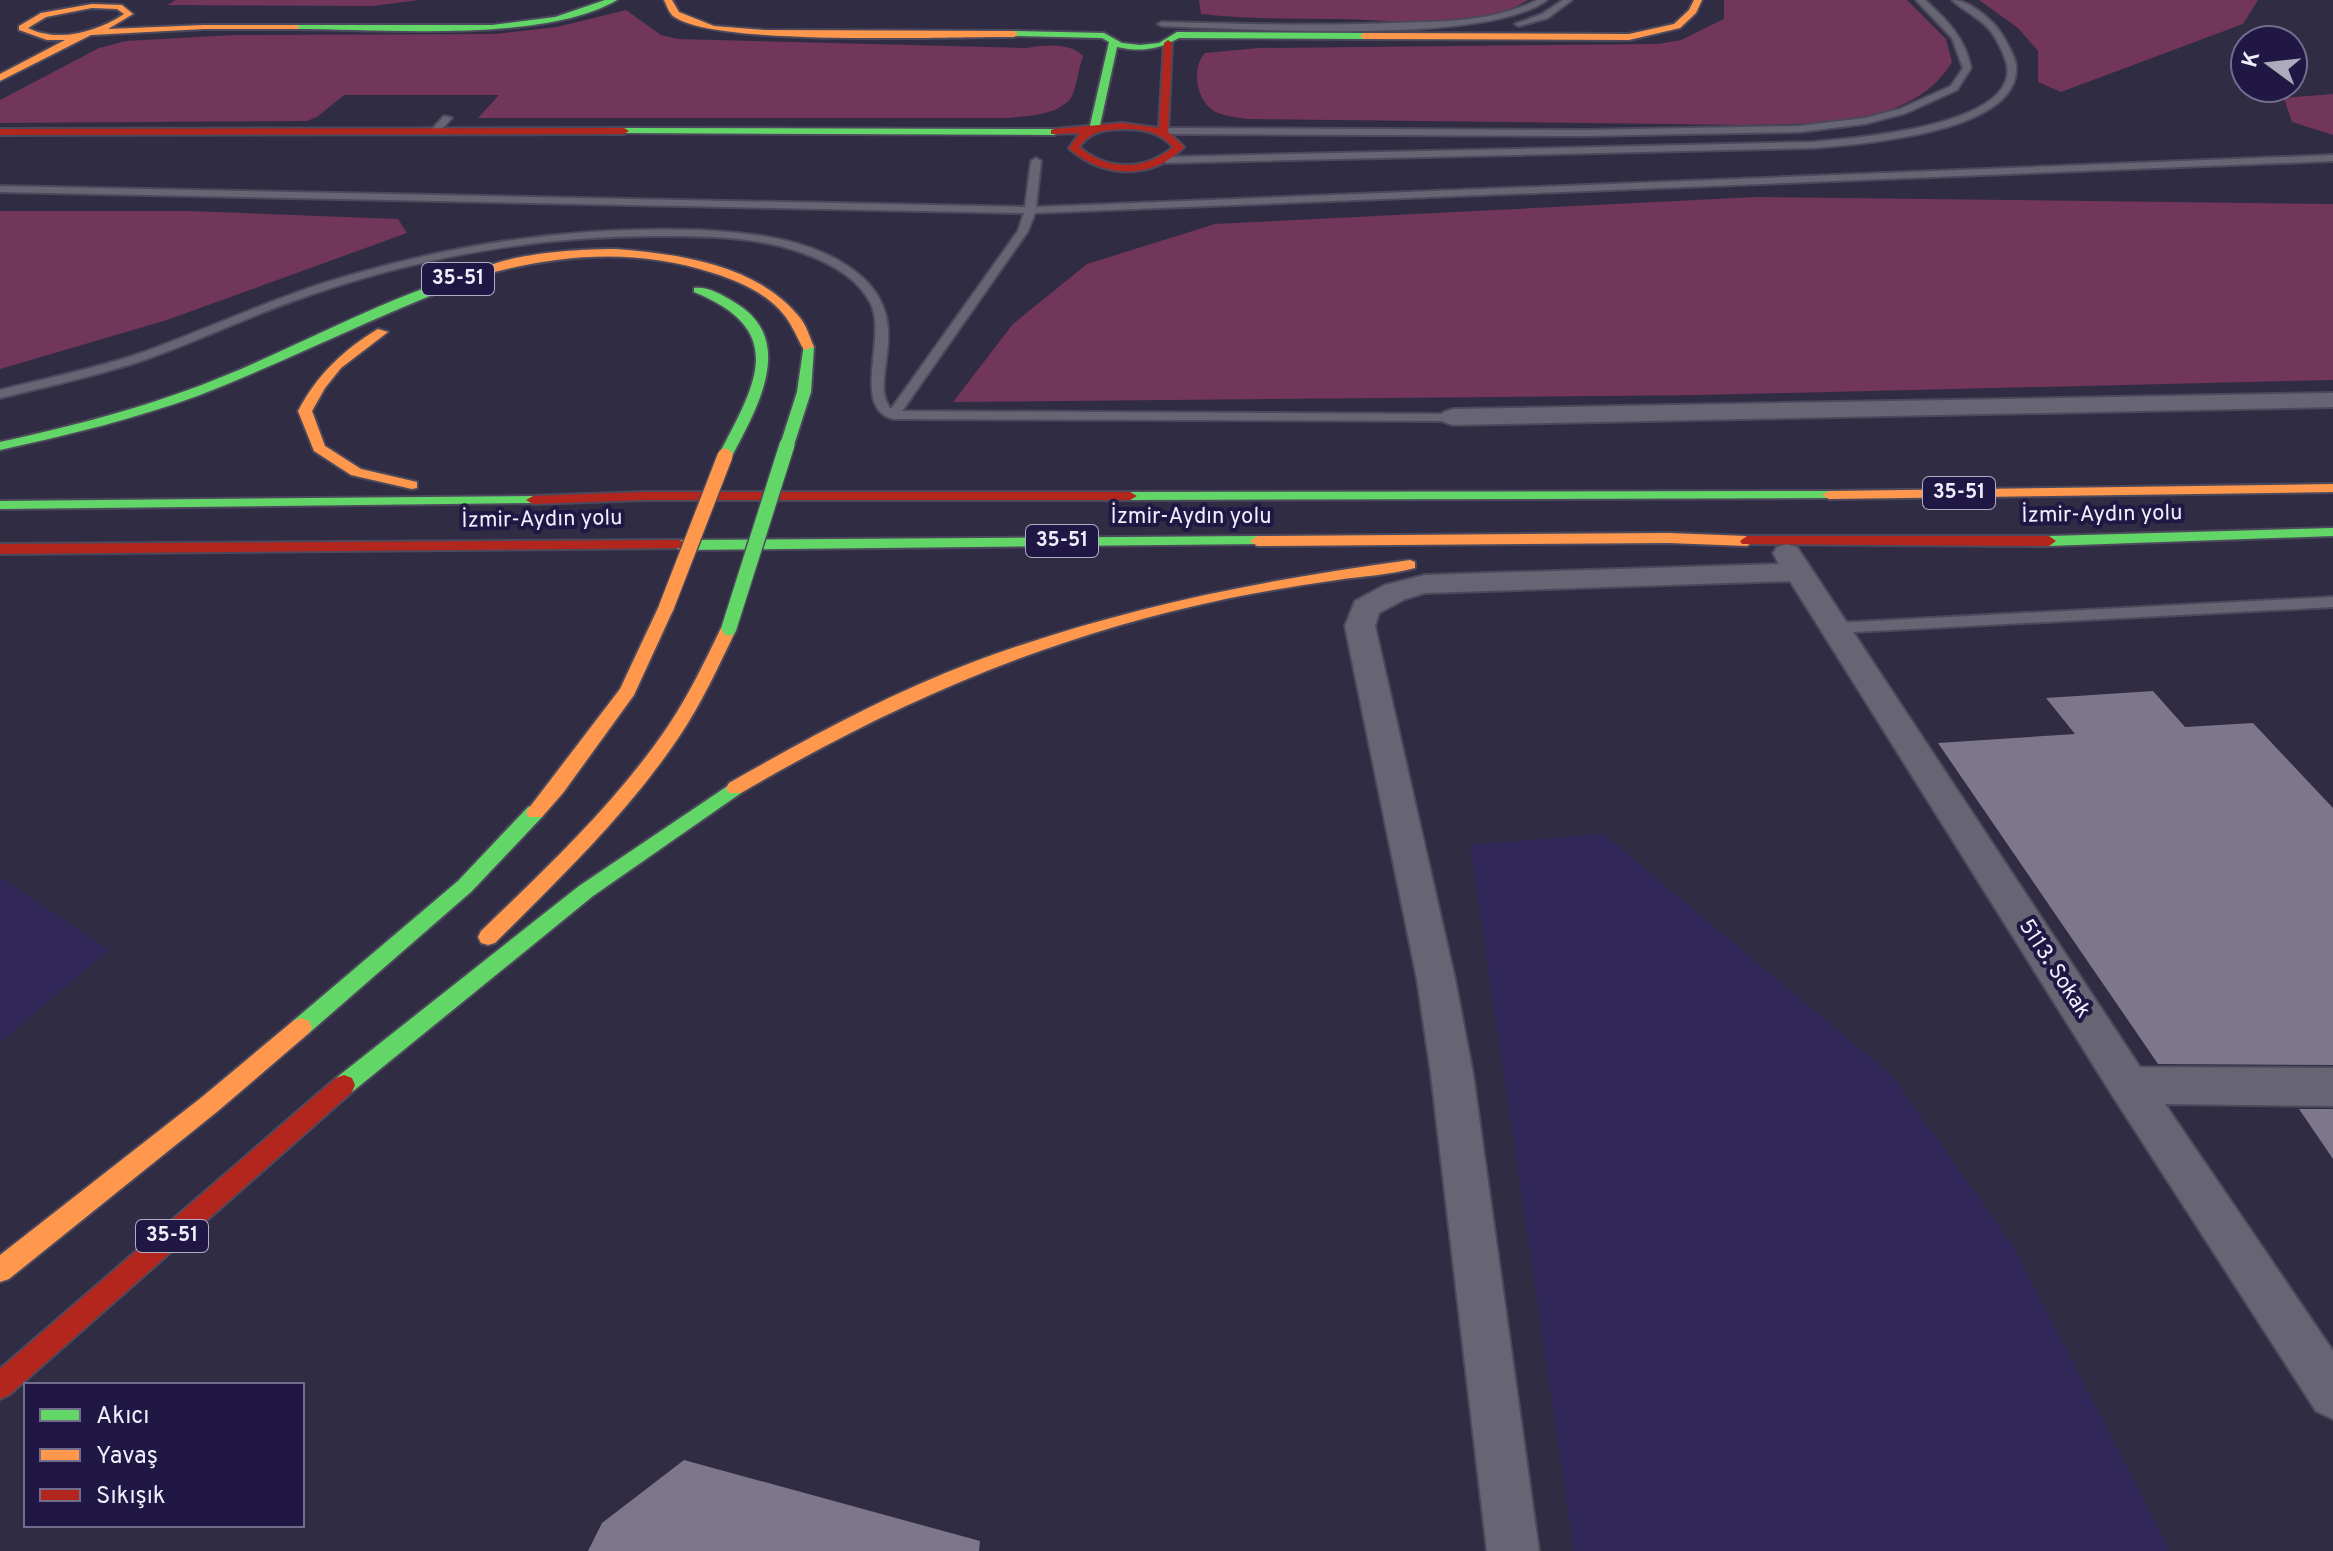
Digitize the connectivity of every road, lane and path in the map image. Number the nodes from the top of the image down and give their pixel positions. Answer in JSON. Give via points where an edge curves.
{"nodes":[{"id":1,"x":584,"y":0,"type":"edge"},
{"id":2,"x":613,"y":0,"type":"edge"},
{"id":3,"x":1543,"y":0,"type":"edge"},
{"id":4,"x":1568,"y":0,"type":"edge"},
{"id":5,"x":1698,"y":0,"type":"edge"},
{"id":6,"x":1920,"y":0,"type":"edge"},
{"id":7,"x":1956,"y":0,"type":"edge"},
{"id":8,"x":672,"y":7,"type":"edge"},
{"id":9,"x":709,"y":7,"type":"dead end"},
{"id":10,"x":1630,"y":17,"type":"dead end"},
{"id":11,"x":1140,"y":22,"type":"dead end"},
{"id":12,"x":384,"y":28,"type":"junction"},
{"id":13,"x":828,"y":31,"type":"junction"},
{"id":14,"x":84,"y":33,"type":"junction"},
{"id":15,"x":12,"y":34,"type":"edge"},
{"id":16,"x":1169,"y":34,"type":"junction"},
{"id":17,"x":1111,"y":35,"type":"junction"},
{"id":18,"x":1421,"y":37,"type":"junction"},
{"id":19,"x":1519,"y":38,"type":"junction"},
{"id":20,"x":0,"y":78,"type":"edge"},
{"id":21,"x":1094,"y":130,"type":"junction"},
{"id":22,"x":1164,"y":131,"type":"junction"},
{"id":23,"x":0,"y":132,"type":"edge"},
{"id":24,"x":2333,"y":158,"type":"edge"},
{"id":25,"x":1166,"y":160,"type":"junction"},
{"id":26,"x":1042,"y":161,"type":"joint"},
{"id":27,"x":1088,"y":161,"type":"junction"},
{"id":28,"x":0,"y":189,"type":"edge"},
{"id":29,"x":1029,"y":210,"type":"junction"},
{"id":30,"x":536,"y":278,"type":"dead end"},
{"id":31,"x":675,"y":284,"type":"dead end"},
{"id":32,"x":0,"y":394,"type":"edge"},
{"id":33,"x":2333,"y":400,"type":"edge"},
{"id":34,"x":893,"y":415,"type":"junction"},
{"id":35,"x":1453,"y":417,"type":"joint"},
{"id":36,"x":0,"y":446,"type":"edge"},
{"id":37,"x":2333,"y":488,"type":"edge"},
{"id":38,"x":485,"y":502,"type":"junction"},
{"id":39,"x":0,"y":505,"type":"edge"},
{"id":40,"x":2333,"y":532,"type":"edge"},
{"id":41,"x":1668,"y":538,"type":"junction"},
{"id":42,"x":0,"y":549,"type":"edge"},
{"id":43,"x":1789,"y":557,"type":"junction"},
{"id":44,"x":1470,"y":559,"type":"dead end"},
{"id":45,"x":1424,"y":563,"type":"dead end"},
{"id":46,"x":2333,"y":602,"type":"edge"},
{"id":47,"x":1835,"y":628,"type":"junction"},
{"id":48,"x":475,"y":951,"type":"dead end"},
{"id":49,"x":453,"y":973,"type":"dead end"},
{"id":50,"x":344,"y":1085,"type":"junction"},
{"id":51,"x":2129,"y":1085,"type":"junction"},
{"id":52,"x":2333,"y":1087,"type":"edge"},
{"id":53,"x":0,"y":1270,"type":"edge"},
{"id":54,"x":0,"y":1386,"type":"edge"},
{"id":55,"x":2333,"y":1394,"type":"edge"},
{"id":56,"x":1513,"y":1551,"type":"edge"}],
"edges":[{"from":1,"to":12,"type":"main road","via":[[505,20]]},
{"from":2,"to":12,"type":"main road","via":[[556,19],[492,27]]},
{"from":3,"to":16,"type":"lane","via":[[1518,13],[1460,24]]},
{"from":4,"to":18,"type":"lane","via":[[1523,23]]},
{"from":5,"to":19,"type":"main road","via":[[1691,16],[1672,29],[1644,35]]},
{"from":6,"to":22,"type":"lane","via":[[1956,36],[1967,68],[1954,88],[1865,121],[1799,129],[1584,133]]},
{"from":7,"to":25,"type":"lane","via":[[1998,34],[2010,59],[2011,76],[1990,107],[1919,133],[1814,145]]},
{"from":8,"to":13,"type":"main road","via":[[713,28]]},
{"from":9,"to":13,"type":"main road","via":[[735,18]]},
{"from":10,"to":19,"type":"main road"},
{"from":11,"to":16,"type":"main road"},
{"from":12,"to":14,"type":"main road"},
{"from":13,"to":17,"type":"main road"},
{"from":14,"to":15,"type":"main road"},
{"from":14,"to":15,"type":"main road","via":[[116,24],[129,14],[107,6],[75,8],[33,19]]},
{"from":14,"to":20,"type":"main road"},
{"from":16,"to":17,"type":"main road","via":[[1135,47]]},
{"from":16,"to":18,"type":"main road"},
{"from":16,"to":22,"type":"main road"},
{"from":17,"to":21,"type":"main road"},
{"from":18,"to":19,"type":"main road"},
{"from":21,"to":22,"type":"main road","via":[[1125,125]]},
{"from":21,"to":23,"type":"main road","via":[[441,125]]},
{"from":21,"to":27,"type":"main road","via":[[1074,148]]},
{"from":22,"to":25,"type":"main road","via":[[1179,147]]},
{"from":24,"to":29,"type":"lane"},
{"from":25,"to":27,"type":"main road","via":[[1118,167]]},
{"from":26,"to":27,"type":"main road"},
{"from":26,"to":29,"type":"lane"},
{"from":28,"to":29,"type":"lane"},
{"from":29,"to":34,"type":"lane","via":[[1023,231]]},
{"from":30,"to":38,"type":"main road","via":[[508,281],[444,304],[367,339],[316,384],[305,411],[319,448],[356,472]]},
{"from":31,"to":53,"type":"main road","bridge":true,"via":[[738,308],[756,326],[765,352],[752,400],[628,691],[557,788],[465,886],[210,1104]]},
{"from":32,"to":34,"type":"lane","via":[[144,356],[308,292],[416,260],[535,238],[648,232],[746,236],[791,245],[833,262],[879,305],[885,334],[878,402]]},
{"from":33,"to":35,"type":"street"},
{"from":34,"to":35,"type":"lane"},
{"from":36,"to":48,"type":"main road","number":"35-51","bridge":true,"via":[[192,393],[405,297],[506,264],[576,253],[663,256],[740,277],[769,294],[806,338],[808,364],[798,412],[729,628],[703,684],[663,746]]},
{"from":37,"to":38,"type":"main road","name":"İzmir-Aydın yolu","number":"35-51","via":[[1774,496],[643,496]]},
{"from":38,"to":39,"type":"main road","name":"İzmir-Aydın yolu","number":"35-51"},
{"from":40,"to":43,"type":"main road","name":"İzmir-Aydın yolu","number":"35-51"},
{"from":41,"to":42,"type":"main road","name":"İzmir-Aydın yolu","number":"35-51"},
{"from":41,"to":43,"type":"main road","name":"İzmir-Aydın yolu","number":"35-51"},
{"from":41,"to":44,"type":"main road"},
{"from":43,"to":47,"type":"street","name":"5113. Sokak"},
{"from":43,"to":56,"type":"street","via":[[1425,584],[1366,608],[1360,626],[1447,1042]]},
{"from":45,"to":50,"type":"main road","via":[[1318,574],[1153,608],[1015,652],[846,724],[675,829],[523,938]]},
{"from":46,"to":47,"type":"lane"},
{"from":47,"to":51,"type":"street","name":"5113. Sokak"},
{"from":49,"to":50,"type":"main road","number":"35-51"},
{"from":50,"to":54,"type":"main road","number":"35-51"},
{"from":51,"to":52,"type":"street"},
{"from":51,"to":55,"type":"street","name":"5113. Sokak"}]}
